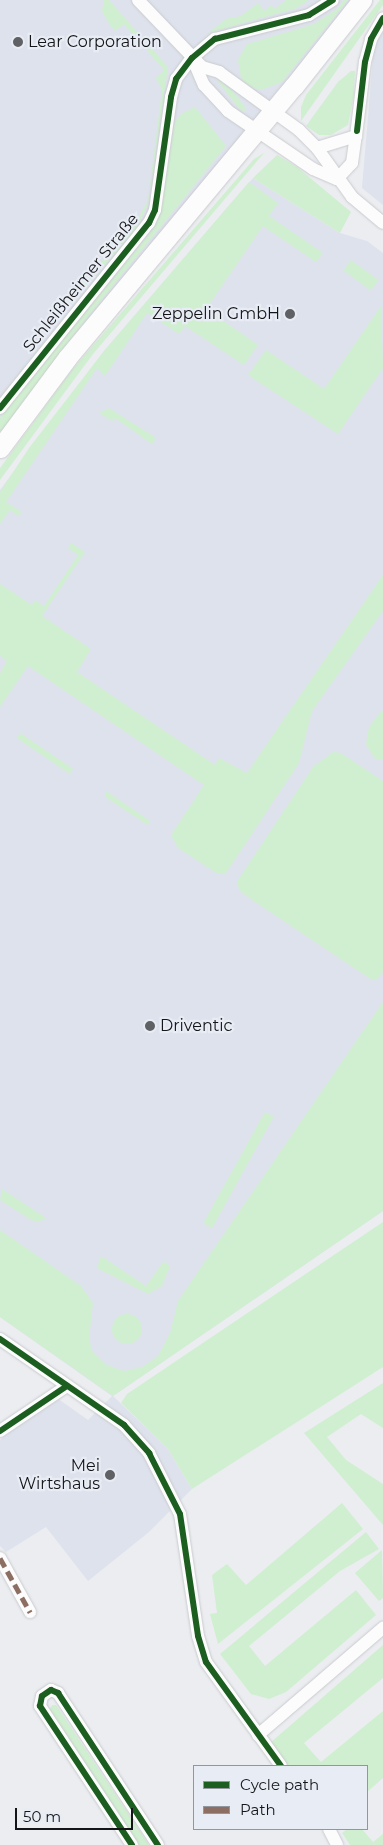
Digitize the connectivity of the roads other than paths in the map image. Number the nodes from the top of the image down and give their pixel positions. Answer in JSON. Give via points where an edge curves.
{"nodes":[{"id":1,"x":138,"y":0,"type":"edge"},
{"id":2,"x":333,"y":0,"type":"edge"},
{"id":3,"x":362,"y":0,"type":"edge"},
{"id":4,"x":383,"y":18,"type":"edge"},
{"id":5,"x":192,"y":58,"type":"junction"},
{"id":6,"x":272,"y":112,"type":"junction"},
{"id":7,"x":256,"y":132,"type":"junction"},
{"id":8,"x":357,"y":133,"type":"junction"},
{"id":9,"x":317,"y":148,"type":"junction"},
{"id":10,"x":338,"y":179,"type":"junction"},
{"id":11,"x":383,"y":223,"type":"edge"},
{"id":12,"x":0,"y":408,"type":"edge"},
{"id":13,"x":0,"y":448,"type":"edge"},
{"id":14,"x":0,"y":1339,"type":"edge"},
{"id":15,"x":67,"y":1386,"type":"junction"},
{"id":16,"x":0,"y":1431,"type":"edge"},
{"id":17,"x":0,"y":1558,"type":"edge"},
{"id":18,"x":30,"y":1612,"type":"dead end"},
{"id":19,"x":383,"y":1628,"type":"edge"},
{"id":20,"x":258,"y":1735,"type":"junction"},
{"id":21,"x":280,"y":1765,"type":"edge"},
{"id":22,"x":330,"y":1830,"type":"edge"},
{"id":23,"x":132,"y":1845,"type":"edge"},
{"id":24,"x":158,"y":1845,"type":"edge"},
{"id":25,"x":337,"y":1845,"type":"edge"}],
"edges":[{"from":1,"to":5,"type":"street"},
{"from":2,"to":5,"type":"street","name":"Schleißheimer Straße","via":[[309,15],[215,39]]},
{"from":3,"to":6,"type":"main road"},
{"from":4,"to":8,"type":"street","via":[[371,39],[365,62]]},
{"from":5,"to":6,"type":"street","via":[[202,67],[219,72]]},
{"from":5,"to":7,"type":"street","via":[[211,96]]},
{"from":5,"to":12,"type":"street","name":"Schleißheimer Straße","via":[[176,79],[171,97],[155,210],[149,223]]},
{"from":6,"to":7,"type":"main road"},
{"from":6,"to":9,"type":"street","via":[[299,130]]},
{"from":7,"to":10,"type":"street","via":[[313,170]]},
{"from":7,"to":13,"type":"main road","via":[[73,351]]},
{"from":8,"to":9,"type":"street"},
{"from":8,"to":10,"type":"street","via":[[352,163]]},
{"from":9,"to":10,"type":"street"},
{"from":10,"to":11,"type":"street"},
{"from":14,"to":15,"type":"street"},
{"from":15,"to":16,"type":"street"},
{"from":15,"to":20,"type":"street","via":[[131,1432],[163,1477],[180,1514],[198,1636],[206,1662]]},
{"from":17,"to":18,"type":"street"},
{"from":19,"to":20,"type":"street"},
{"from":20,"to":21,"type":"street"},
{"from":22,"to":25,"type":"street"},
{"from":23,"to":24,"type":"street","via":[[40,1706],[42,1696],[50,1690],[58,1693]]}]}
